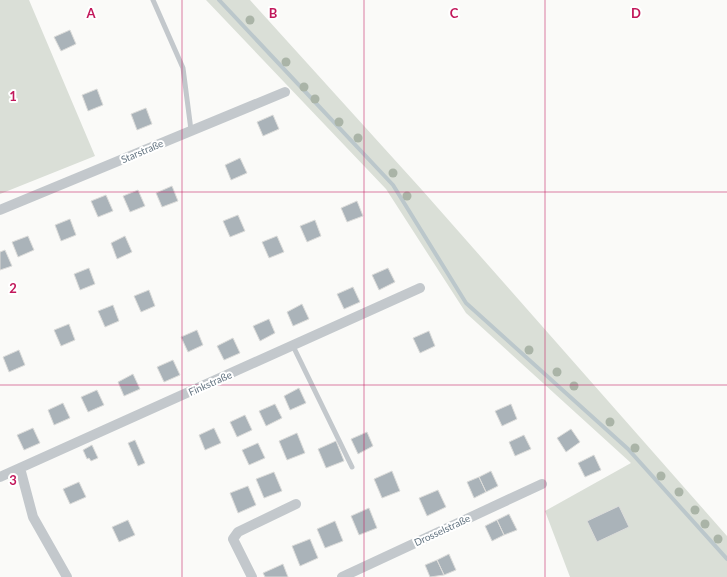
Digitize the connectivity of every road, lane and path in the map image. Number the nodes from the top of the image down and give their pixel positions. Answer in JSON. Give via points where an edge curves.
{"nodes":[{"id":1,"x":153,"y":0,"type":"edge"},
{"id":2,"x":285,"y":92,"type":"dead end"},
{"id":3,"x":191,"y":130,"type":"junction"},
{"id":4,"x":0,"y":210,"type":"edge"},
{"id":5,"x":420,"y":288,"type":"dead end"},
{"id":6,"x":293,"y":346,"type":"junction"},
{"id":7,"x":352,"y":467,"type":"dead end"},
{"id":8,"x":20,"y":468,"type":"junction"},
{"id":9,"x":0,"y":477,"type":"edge"},
{"id":10,"x":542,"y":484,"type":"dead end"},
{"id":11,"x":296,"y":504,"type":"dead end"},
{"id":12,"x":67,"y":577,"type":"edge"},
{"id":13,"x":252,"y":577,"type":"edge"},
{"id":14,"x":342,"y":577,"type":"edge"}],
"edges":[{"from":1,"to":3,"type":"lane","via":[[183,68]]},
{"from":2,"to":3,"type":"street","name":"Starstraße"},
{"from":3,"to":4,"type":"street","name":"Starstraße"},
{"from":5,"to":6,"type":"street","name":"Finkstraße"},
{"from":6,"to":7,"type":"lane"},
{"from":6,"to":8,"type":"street","name":"Finkstraße"},
{"from":8,"to":9,"type":"street","name":"Finkstraße"},
{"from":8,"to":12,"type":"street","via":[[33,517]]},
{"from":10,"to":14,"type":"street","name":"Drosselstraße"},
{"from":11,"to":13,"type":"street","via":[[238,532],[233,539]]}]}
